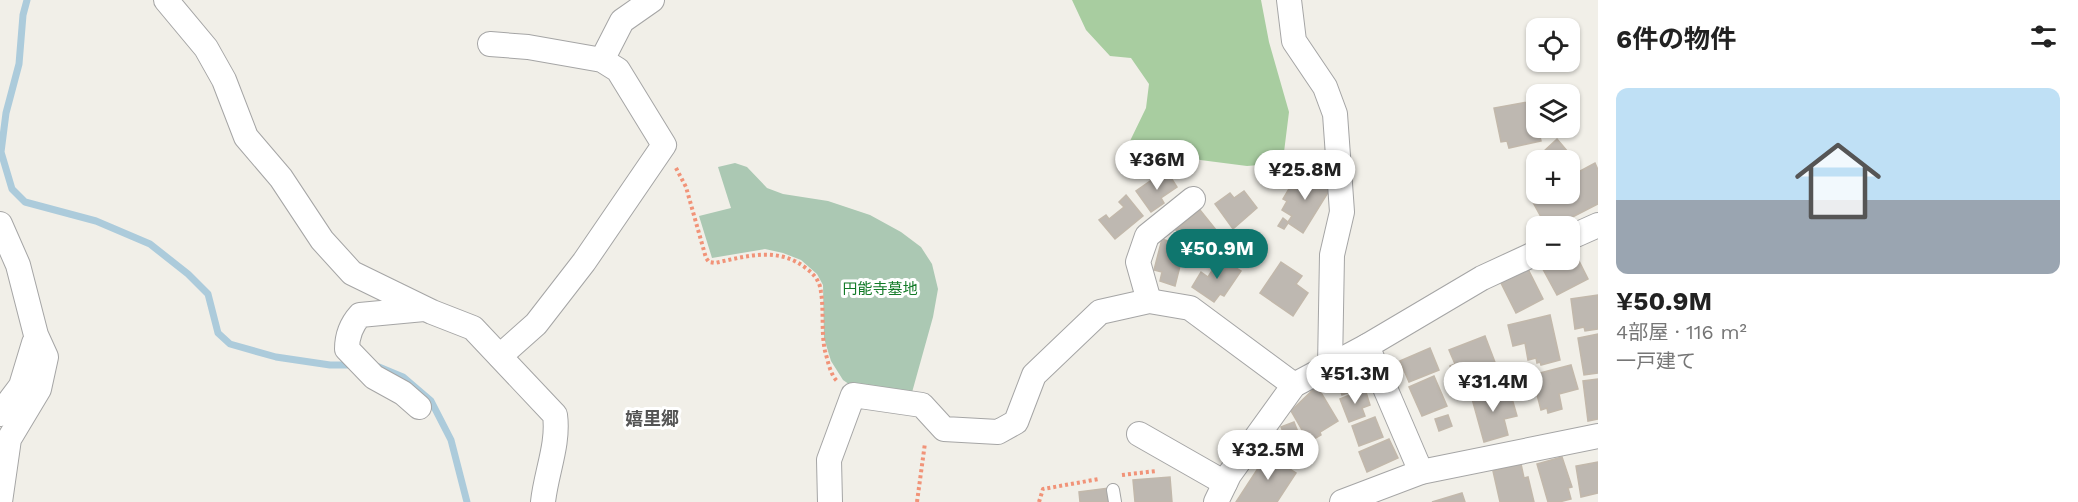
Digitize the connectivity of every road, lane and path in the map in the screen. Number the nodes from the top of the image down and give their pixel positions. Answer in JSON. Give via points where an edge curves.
{"nodes":[{"id":1,"x":166,"y":0,"type":"edge"},
{"id":2,"x":652,"y":0,"type":"edge"},
{"id":3,"x":1289,"y":0,"type":"edge"},
{"id":4,"x":490,"y":44,"type":"dead end"},
{"id":5,"x":602,"y":60,"type":"junction"},
{"id":6,"x":664,"y":145,"type":"junction"},
{"id":7,"x":1193,"y":199,"type":"dead end"},
{"id":8,"x":0,"y":224,"type":"edge"},
{"id":9,"x":1598,"y":225,"type":"edge"},
{"id":10,"x":1580,"y":233,"type":"edge"},
{"id":11,"x":1526,"y":258,"type":"edge"},
{"id":12,"x":1149,"y":301,"type":"junction"},
{"id":13,"x":427,"y":309,"type":"junction"},
{"id":14,"x":36,"y":335,"type":"junction"},
{"id":15,"x":1367,"y":346,"type":"junction"},
{"id":16,"x":500,"y":356,"type":"junction"},
{"id":17,"x":1330,"y":366,"type":"junction"},
{"id":18,"x":1294,"y":385,"type":"junction"},
{"id":19,"x":853,"y":395,"type":"junction"},
{"id":20,"x":419,"y":406,"type":"dead end"},
{"id":21,"x":0,"y":414,"type":"edge"},
{"id":22,"x":937,"y":422,"type":"junction"},
{"id":23,"x":1139,"y":434,"type":"dead end"},
{"id":24,"x":1598,"y":436,"type":"edge"},
{"id":25,"x":1421,"y":472,"type":"junction"},
{"id":26,"x":1220,"y":493,"type":"edge"},
{"id":27,"x":0,"y":502,"type":"edge"},
{"id":28,"x":543,"y":502,"type":"edge"},
{"id":29,"x":830,"y":502,"type":"edge"},
{"id":30,"x":917,"y":502,"type":"edge"},
{"id":31,"x":1342,"y":502,"type":"edge"}],
"edges":[{"from":1,"to":13,"type":"street","via":[[206,48],[224,80],[246,137],[281,178],[322,240],[352,273]]},
{"from":2,"to":5,"type":"street","via":[[622,21]]},
{"from":3,"to":17,"type":"street","via":[[1294,41],[1325,87],[1335,114],[1342,212],[1332,255]]},
{"from":4,"to":5,"type":"street"},
{"from":5,"to":6,"type":"street","via":[[618,70]]},
{"from":6,"to":16,"type":"street","via":[[550,307]]},
{"from":6,"to":19,"type":"path","via":[[686,187],[709,262],[770,254],[788,257],[811,272],[819,283],[823,339],[833,377]]},
{"from":7,"to":12,"type":"street","via":[[1147,236],[1138,262]]},
{"from":8,"to":14,"type":"street","via":[[18,265]]},
{"from":9,"to":10,"type":"street"},
{"from":11,"to":15,"type":"street","via":[[1482,278]]},
{"from":12,"to":18,"type":"street","via":[[1190,308]]},
{"from":12,"to":22,"type":"street","via":[[1100,312],[1034,375],[1016,422],[998,432],[944,429]]},
{"from":13,"to":16,"type":"street","via":[[473,328]]},
{"from":13,"to":20,"type":"street","via":[[360,315],[347,340],[347,349],[374,377]]},
{"from":14,"to":21,"type":"street","via":[[21,386]]},
{"from":14,"to":27,"type":"street","via":[[46,357],[39,389],[9,439]]},
{"from":15,"to":17,"type":"street"},
{"from":15,"to":25,"type":"street"},
{"from":16,"to":28,"type":"street","via":[[555,415],[557,432]]},
{"from":17,"to":18,"type":"street"},
{"from":18,"to":26,"type":"street"},
{"from":19,"to":22,"type":"street","via":[[922,405]]},
{"from":19,"to":29,"type":"street","via":[[829,460]]},
{"from":22,"to":30,"type":"path","via":[[925,441]]},
{"from":23,"to":26,"type":"street"},
{"from":24,"to":25,"type":"street"},
{"from":25,"to":31,"type":"street"}]}
